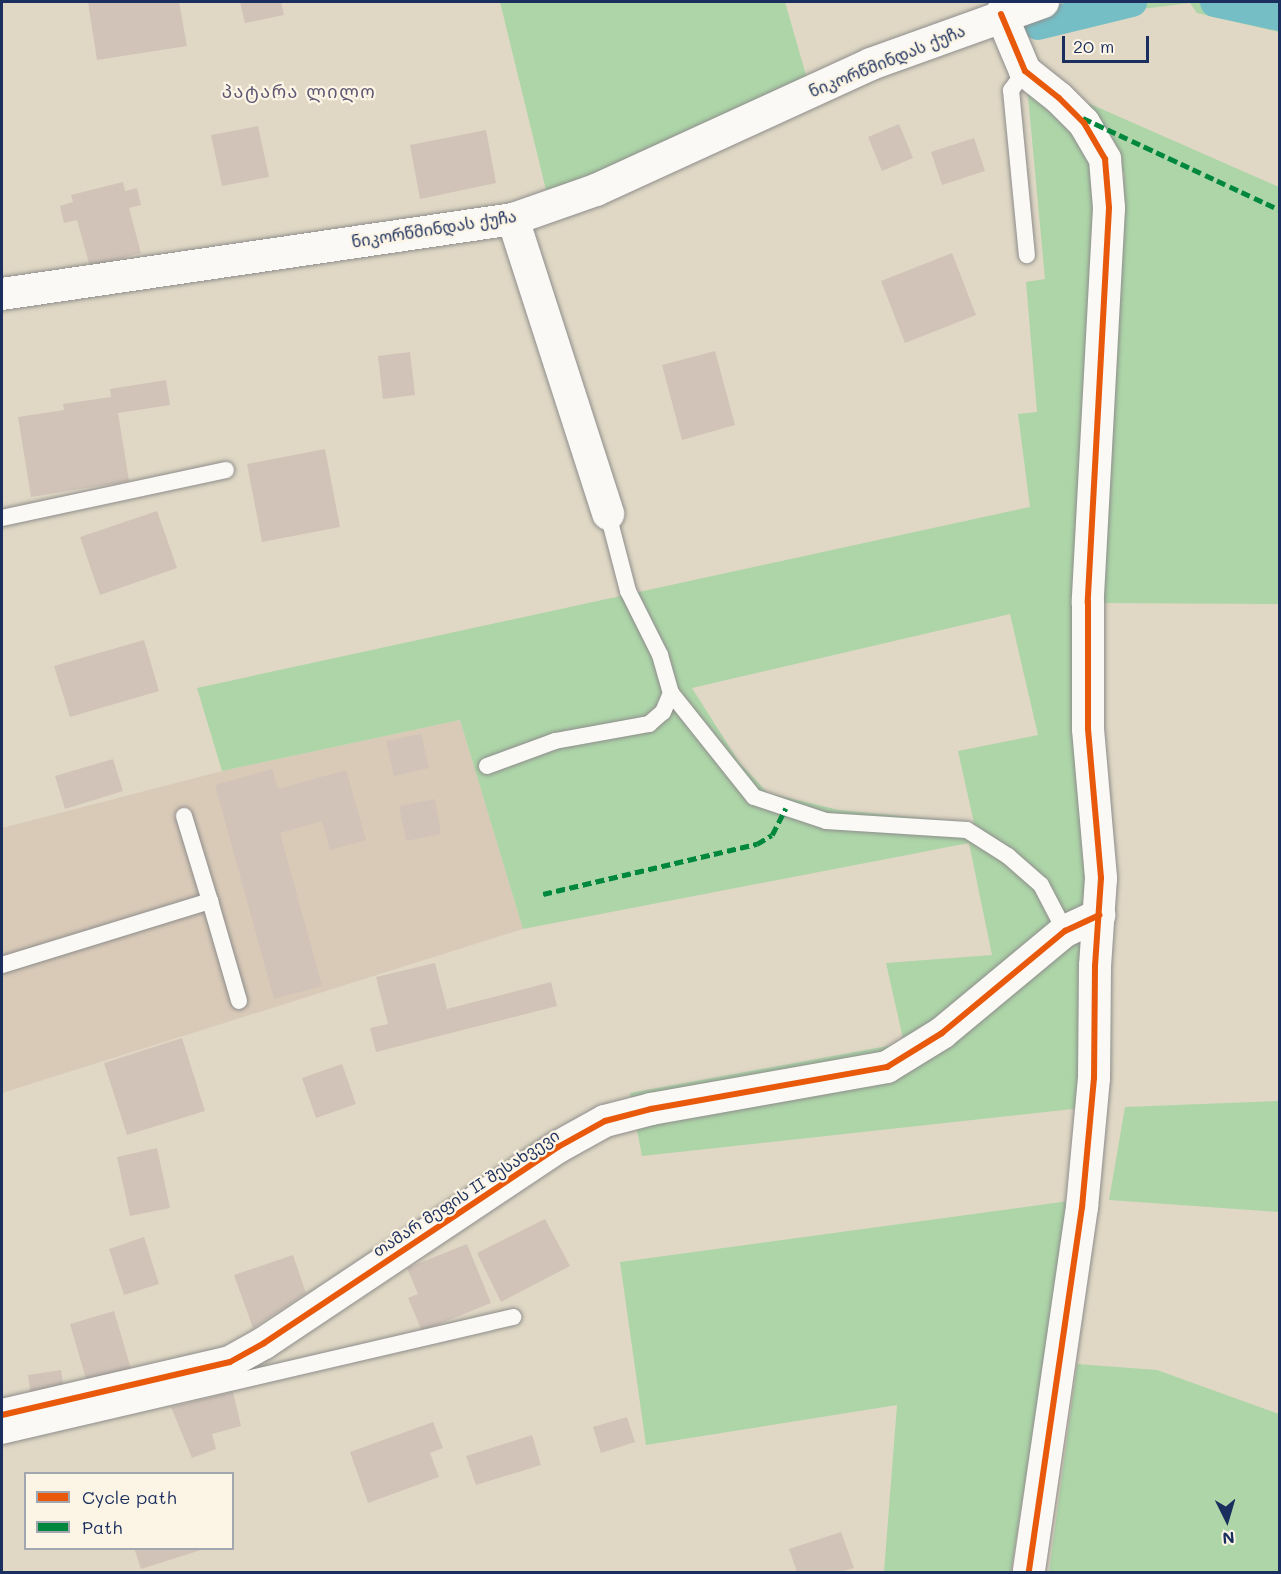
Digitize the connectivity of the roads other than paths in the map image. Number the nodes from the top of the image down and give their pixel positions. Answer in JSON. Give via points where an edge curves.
{"nodes":[{"id":1,"x":1043,"y":2,"type":"edge"},
{"id":2,"x":1001,"y":14,"type":"junction"},
{"id":3,"x":1025,"y":71,"type":"junction"},
{"id":4,"x":513,"y":219,"type":"junction"},
{"id":5,"x":1027,"y":255,"type":"dead end"},
{"id":6,"x":2,"y":294,"type":"edge"},
{"id":7,"x":226,"y":470,"type":"dead end"},
{"id":8,"x":608,"y":514,"type":"joint"},
{"id":9,"x":2,"y":518,"type":"edge"},
{"id":10,"x":671,"y":693,"type":"junction"},
{"id":11,"x":487,"y":766,"type":"dead end"},
{"id":12,"x":184,"y":816,"type":"dead end"},
{"id":13,"x":210,"y":901,"type":"junction"},
{"id":14,"x":1098,"y":915,"type":"junction"},
{"id":15,"x":1065,"y":931,"type":"junction"},
{"id":16,"x":2,"y":965,"type":"edge"},
{"id":17,"x":239,"y":1000,"type":"dead end"},
{"id":18,"x":513,"y":1317,"type":"dead end"},
{"id":19,"x":2,"y":1415,"type":"edge"},
{"id":20,"x":2,"y":1436,"type":"edge"},
{"id":21,"x":1029,"y":1572,"type":"edge"}],
"edges":[{"from":1,"to":2,"type":"street","name":"ნიკორწმინდას ქუჩა"},
{"from":2,"to":3,"type":"street"},
{"from":2,"to":4,"type":"street","name":"ნიკორწმინდას ქუჩა","via":[[871,64],[596,190]]},
{"from":3,"to":5,"type":"lane","via":[[1011,90]]},
{"from":3,"to":14,"type":"street","via":[[1084,123],[1105,159],[1108,198],[1088,602],[1088,729],[1101,878]]},
{"from":4,"to":6,"type":"street","name":"ნიკორწმინდას ქუჩა"},
{"from":4,"to":8,"type":"street"},
{"from":7,"to":9,"type":"lane"},
{"from":8,"to":10,"type":"lane","via":[[628,591],[660,655]]},
{"from":10,"to":11,"type":"lane","via":[[663,712],[649,724],[555,741]]},
{"from":10,"to":15,"type":"lane","via":[[754,797],[826,821],[967,830],[1008,856],[1041,885]]},
{"from":12,"to":13,"type":"lane"},
{"from":13,"to":16,"type":"lane"},
{"from":13,"to":17,"type":"lane"},
{"from":14,"to":15,"type":"street","name":"თამარ მეფის II შესახვევი"},
{"from":14,"to":21,"type":"street","via":[[1094,1078],[1082,1207]]},
{"from":15,"to":19,"type":"street","name":"თამარ მეფის II შესახვევი","via":[[942,1033],[887,1067],[651,1109],[605,1121],[558,1147],[230,1362]]},
{"from":18,"to":20,"type":"lane"}]}
